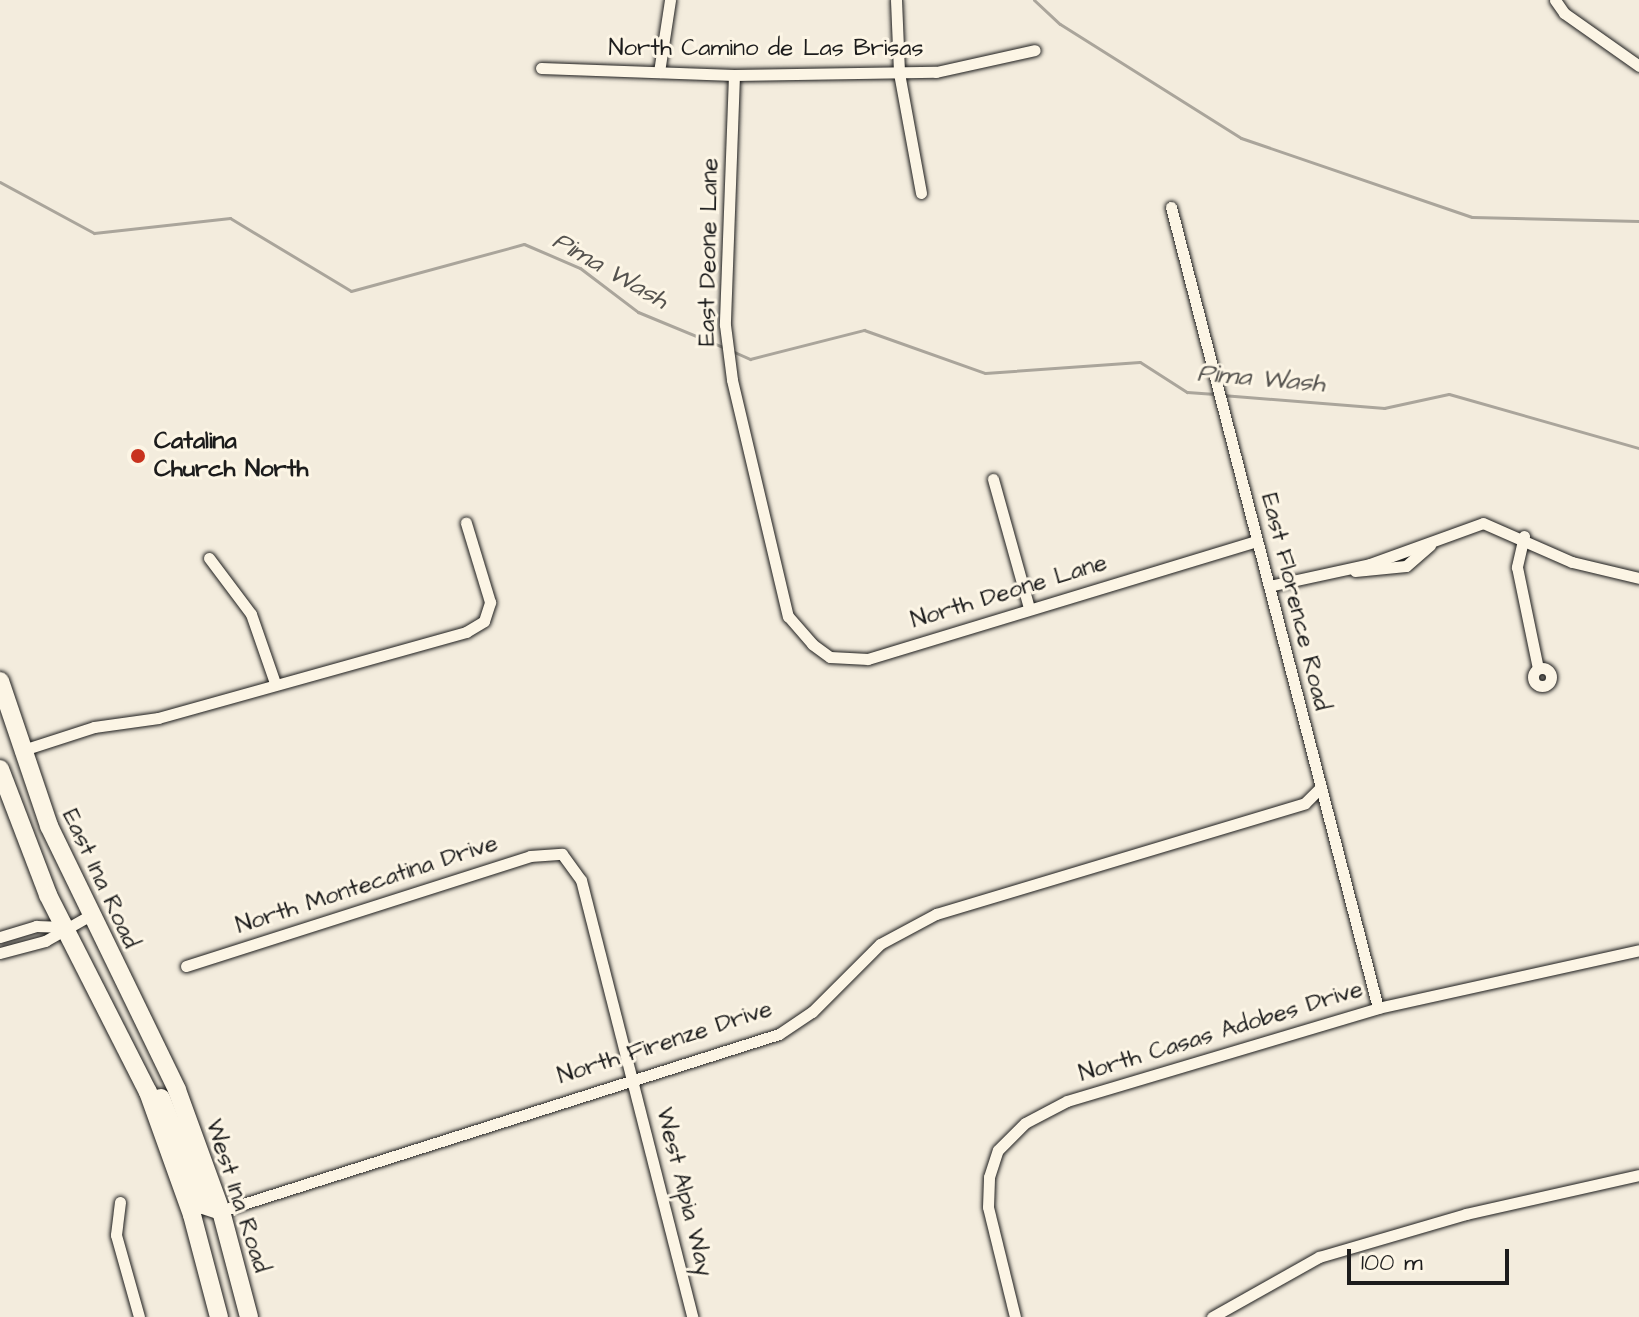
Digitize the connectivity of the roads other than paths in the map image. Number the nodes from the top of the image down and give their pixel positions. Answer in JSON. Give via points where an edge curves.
{"nodes":[{"id":1,"x":670,"y":0,"type":"edge"},
{"id":2,"x":896,"y":0,"type":"edge"},
{"id":3,"x":1552,"y":1,"type":"edge"},
{"id":4,"x":1035,"y":50,"type":"dead end"},
{"id":5,"x":1639,"y":66,"type":"edge"},
{"id":6,"x":541,"y":68,"type":"dead end"},
{"id":7,"x":659,"y":72,"type":"junction"},
{"id":8,"x":899,"y":73,"type":"junction"},
{"id":9,"x":734,"y":75,"type":"junction"},
{"id":10,"x":921,"y":193,"type":"dead end"},
{"id":11,"x":1171,"y":207,"type":"dead end"},
{"id":12,"x":993,"y":479,"type":"dead end"},
{"id":13,"x":466,"y":523,"type":"dead end"},
{"id":14,"x":1524,"y":536,"type":"junction"},
{"id":15,"x":1256,"y":541,"type":"junction"},
{"id":16,"x":209,"y":558,"type":"dead end"},
{"id":17,"x":1639,"y":578,"type":"edge"},
{"id":18,"x":1269,"y":586,"type":"junction"},
{"id":19,"x":1029,"y":608,"type":"junction"},
{"id":20,"x":788,"y":616,"type":"joint"},
{"id":21,"x":1538,"y":668,"type":"dead end"},
{"id":22,"x":0,"y":681,"type":"edge"},
{"id":23,"x":275,"y":683,"type":"junction"},
{"id":24,"x":20,"y":751,"type":"junction"},
{"id":25,"x":0,"y":769,"type":"edge"},
{"id":26,"x":1319,"y":789,"type":"junction"},
{"id":27,"x":562,"y":854,"type":"joint"},
{"id":28,"x":89,"y":916,"type":"junction"},
{"id":29,"x":65,"y":927,"type":"junction"},
{"id":30,"x":0,"y":937,"type":"edge"},
{"id":31,"x":1639,"y":950,"type":"edge"},
{"id":32,"x":0,"y":953,"type":"edge"},
{"id":33,"x":186,"y":966,"type":"dead end"},
{"id":34,"x":1378,"y":1008,"type":"junction"},
{"id":35,"x":126,"y":1047,"type":"junction"},
{"id":36,"x":633,"y":1077,"type":"junction"},
{"id":37,"x":177,"y":1090,"type":"joint"},
{"id":38,"x":148,"y":1092,"type":"joint"},
{"id":39,"x":1639,"y":1175,"type":"edge"},
{"id":40,"x":120,"y":1202,"type":"dead end"},
{"id":41,"x":221,"y":1211,"type":"junction"},
{"id":42,"x":139,"y":1317,"type":"edge"},
{"id":43,"x":219,"y":1317,"type":"edge"},
{"id":44,"x":249,"y":1317,"type":"edge"},
{"id":45,"x":692,"y":1317,"type":"edge"},
{"id":46,"x":1015,"y":1317,"type":"edge"},
{"id":47,"x":1212,"y":1317,"type":"edge"}],
"edges":[{"from":1,"to":7,"type":"street"},
{"from":2,"to":8,"type":"street"},
{"from":3,"to":5,"type":"street"},
{"from":4,"to":8,"type":"street","name":"North Camino de Las Brisas","via":[[936,72]]},
{"from":6,"to":7,"type":"street","name":"North Camino de Las Brisas"},
{"from":7,"to":9,"type":"street","name":"North Camino de Las Brisas"},
{"from":8,"to":9,"type":"street","name":"North Camino de Las Brisas"},
{"from":8,"to":10,"type":"street"},
{"from":9,"to":20,"type":"street","name":"East Deone Lane","via":[[725,325],[738,413]]},
{"from":11,"to":15,"type":"street","name":"East Florence Road"},
{"from":12,"to":19,"type":"street"},
{"from":13,"to":23,"type":"street","via":[[485,574],[490,602],[484,621],[466,632]]},
{"from":14,"to":17,"type":"street","via":[[1572,562]]},
{"from":14,"to":18,"type":"street","via":[[1483,523],[1436,540],[1406,566]]},
{"from":14,"to":21,"type":"street","via":[[1517,567]]},
{"from":15,"to":18,"type":"street","name":"East Florence Road"},
{"from":15,"to":19,"type":"street","name":"North Deone Lane"},
{"from":16,"to":23,"type":"street","via":[[251,614]]},
{"from":18,"to":26,"type":"street","name":"East Florence Road"},
{"from":19,"to":20,"type":"street","name":"North Deone Lane","via":[[868,659],[830,657]]},
{"from":22,"to":24,"type":"main road","name":"East Ina Road"},
{"from":23,"to":24,"type":"street"},
{"from":24,"to":28,"type":"main road","name":"East Ina Road"},
{"from":25,"to":29,"type":"main road","name":"East Ina Road"},
{"from":26,"to":34,"type":"street","name":"East Florence Road"},
{"from":26,"to":36,"type":"street","name":"North Firenze Drive","via":[[1305,803],[936,914],[880,944],[812,1012],[779,1034]]},
{"from":27,"to":33,"type":"street","name":"North Montecatina Drive","via":[[530,856]]},
{"from":27,"to":36,"type":"street","name":"West Alpia Way","via":[[581,880]]},
{"from":28,"to":29,"type":"street"},
{"from":28,"to":37,"type":"main road","name":"East Ina Road"},
{"from":29,"to":30,"type":"street","via":[[36,926]]},
{"from":29,"to":32,"type":"street","via":[[45,941]]},
{"from":29,"to":35,"type":"main road","name":"East Ina Road"},
{"from":31,"to":34,"type":"street","name":"North Casas Adobes Drive"},
{"from":34,"to":46,"type":"street","name":"North Casas Adobes Drive","via":[[1067,1101],[1025,1123],[998,1150],[989,1177],[988,1207]]},
{"from":35,"to":38,"type":"main road","name":"East Ina Road"},
{"from":35,"to":41,"type":"main road","via":[[153,1081],[203,1205]]},
{"from":36,"to":41,"type":"street","name":"North Firenze Drive"},
{"from":36,"to":45,"type":"street","name":"West Alpia Way"},
{"from":37,"to":41,"type":"main road","name":"West Ina Road"},
{"from":38,"to":43,"type":"main road","name":"West Ina Road","via":[[192,1215]]},
{"from":39,"to":47,"type":"street","via":[[1466,1214],[1319,1257]]},
{"from":40,"to":42,"type":"street","via":[[116,1235]]},
{"from":41,"to":44,"type":"main road","name":"West Ina Road"}]}
